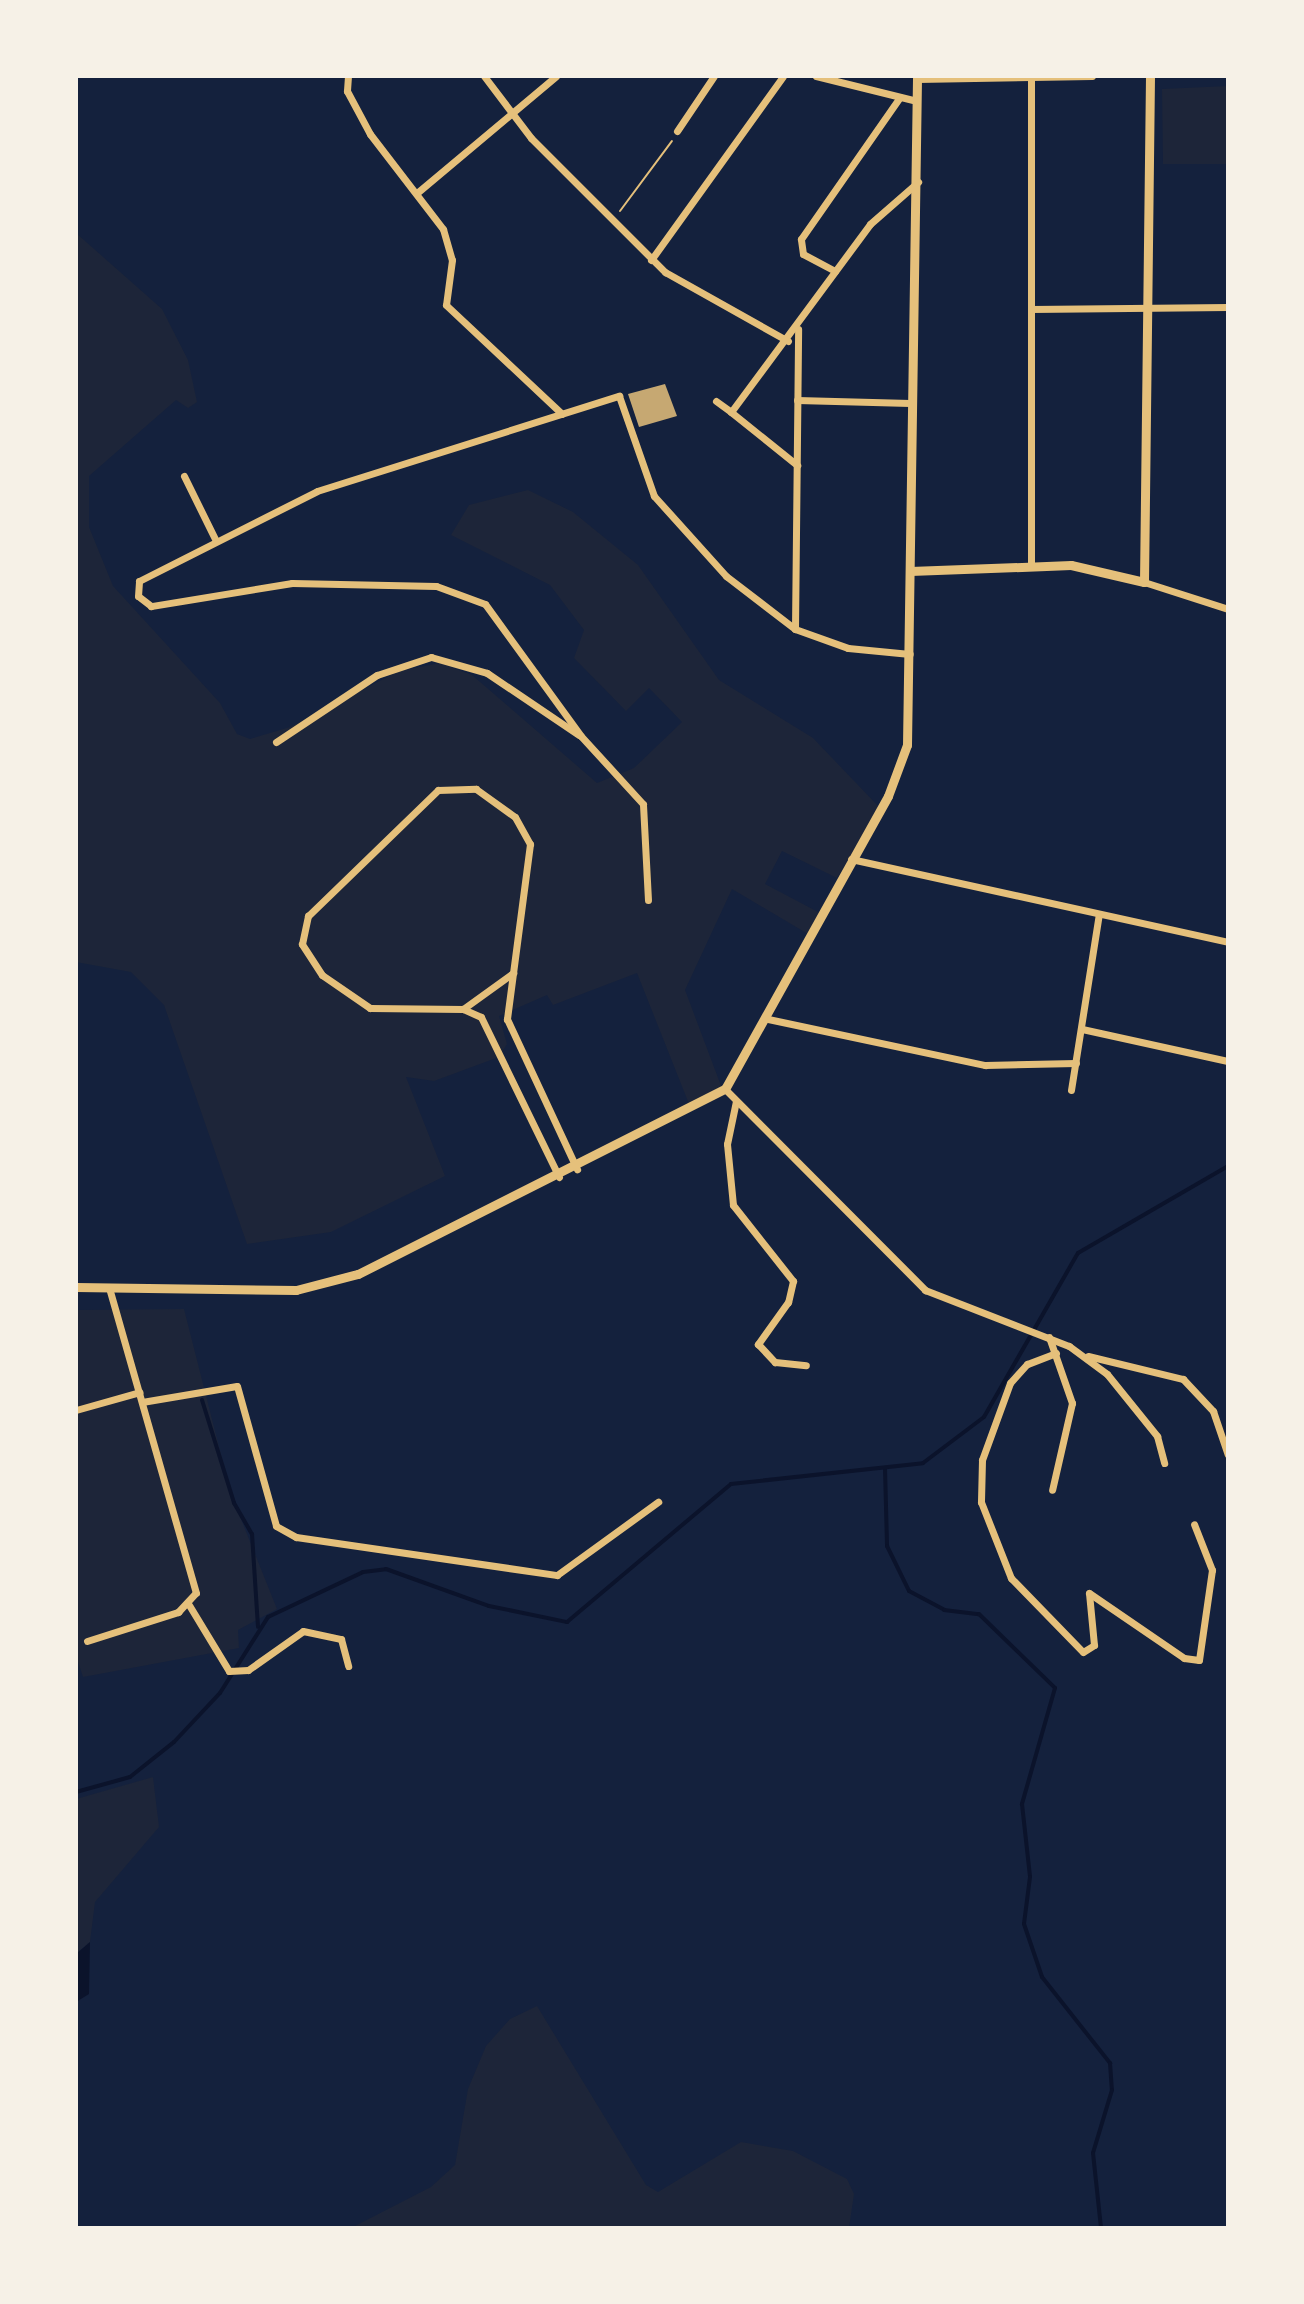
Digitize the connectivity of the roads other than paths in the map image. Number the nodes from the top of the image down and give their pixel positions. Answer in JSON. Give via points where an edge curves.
{"nodes":[{"id":1,"x":348,"y":76,"type":"edge"},
{"id":2,"x":484,"y":76,"type":"edge"},
{"id":3,"x":556,"y":76,"type":"edge"},
{"id":4,"x":714,"y":76,"type":"edge"},
{"id":5,"x":783,"y":76,"type":"edge"},
{"id":6,"x":816,"y":76,"type":"edge"},
{"id":7,"x":1092,"y":76,"type":"edge"},
{"id":8,"x":1150,"y":76,"type":"edge"},
{"id":9,"x":1031,"y":77,"type":"edge"},
{"id":10,"x":917,"y":78,"type":"edge"},
{"id":11,"x":900,"y":97,"type":"junction"},
{"id":12,"x":917,"y":101,"type":"junction"},
{"id":13,"x":511,"y":113,"type":"junction"},
{"id":14,"x":677,"y":131,"type":"dead end"},
{"id":15,"x":918,"y":182,"type":"junction"},
{"id":16,"x":418,"y":192,"type":"junction"},
{"id":17,"x":651,"y":260,"type":"junction"},
{"id":18,"x":835,"y":271,"type":"junction"},
{"id":19,"x":1148,"y":307,"type":"junction"},
{"id":20,"x":1228,"y":307,"type":"edge"},
{"id":21,"x":1031,"y":309,"type":"junction"},
{"id":22,"x":798,"y":329,"type":"junction"},
{"id":23,"x":788,"y":341,"type":"junction"},
{"id":24,"x":797,"y":400,"type":"junction"},
{"id":25,"x":716,"y":401,"type":"dead end"},
{"id":26,"x":910,"y":403,"type":"junction"},
{"id":27,"x":731,"y":412,"type":"junction"},
{"id":28,"x":562,"y":414,"type":"junction"},
{"id":29,"x":797,"y":465,"type":"junction"},
{"id":30,"x":184,"y":476,"type":"dead end"},
{"id":31,"x":215,"y":539,"type":"junction"},
{"id":32,"x":1031,"y":563,"type":"junction"},
{"id":33,"x":910,"y":571,"type":"junction"},
{"id":34,"x":1144,"y":582,"type":"junction"},
{"id":35,"x":1228,"y":609,"type":"edge"},
{"id":36,"x":795,"y":629,"type":"junction"},
{"id":37,"x":910,"y":654,"type":"junction"},
{"id":38,"x":581,"y":736,"type":"junction"},
{"id":39,"x":276,"y":742,"type":"dead end"},
{"id":40,"x":849,"y":859,"type":"junction"},
{"id":41,"x":648,"y":900,"type":"dead end"},
{"id":42,"x":1099,"y":914,"type":"junction"},
{"id":43,"x":1228,"y":942,"type":"edge"},
{"id":44,"x":513,"y":973,"type":"junction"},
{"id":45,"x":463,"y":1009,"type":"junction"},
{"id":46,"x":768,"y":1019,"type":"junction"},
{"id":47,"x":1082,"y":1029,"type":"junction"},
{"id":48,"x":1228,"y":1061,"type":"edge"},
{"id":49,"x":1076,"y":1063,"type":"junction"},
{"id":50,"x":725,"y":1089,"type":"junction"},
{"id":51,"x":1071,"y":1090,"type":"dead end"},
{"id":52,"x":736,"y":1101,"type":"junction"},
{"id":53,"x":577,"y":1169,"type":"junction"},
{"id":54,"x":559,"y":1177,"type":"junction"},
{"id":55,"x":76,"y":1287,"type":"edge"},
{"id":56,"x":109,"y":1287,"type":"junction"},
{"id":57,"x":1049,"y":1337,"type":"junction"},
{"id":58,"x":1056,"y":1353,"type":"junction"},
{"id":59,"x":1084,"y":1355,"type":"junction"},
{"id":60,"x":806,"y":1365,"type":"dead end"},
{"id":61,"x":140,"y":1392,"type":"junction"},
{"id":62,"x":142,"y":1402,"type":"junction"},
{"id":63,"x":76,"y":1410,"type":"edge"},
{"id":64,"x":1228,"y":1455,"type":"edge"},
{"id":65,"x":1164,"y":1463,"type":"dead end"},
{"id":66,"x":1052,"y":1490,"type":"dead end"},
{"id":67,"x":658,"y":1502,"type":"dead end"},
{"id":68,"x":1194,"y":1524,"type":"dead end"},
{"id":69,"x":189,"y":1605,"type":"junction"},
{"id":70,"x":87,"y":1641,"type":"dead end"},
{"id":71,"x":348,"y":1666,"type":"dead end"}],
"edges":[{"from":1,"to":16,"type":"street","via":[[353,106]]},
{"from":2,"to":13,"type":"street"},
{"from":3,"to":13,"type":"street"},
{"from":4,"to":14,"type":"street"},
{"from":5,"to":17,"type":"street"},
{"from":6,"to":11,"type":"street"},
{"from":7,"to":9,"type":"street"},
{"from":8,"to":19,"type":"street"},
{"from":9,"to":10,"type":"street"},
{"from":9,"to":21,"type":"street"},
{"from":10,"to":12,"type":"street"},
{"from":11,"to":12,"type":"street"},
{"from":11,"to":18,"type":"street","via":[[801,239],[803,254]]},
{"from":12,"to":15,"type":"street"},
{"from":13,"to":16,"type":"street"},
{"from":13,"to":17,"type":"street"},
{"from":15,"to":18,"type":"street","via":[[886,204]]},
{"from":15,"to":26,"type":"street"},
{"from":16,"to":28,"type":"street","via":[[451,254],[446,305]]},
{"from":17,"to":23,"type":"street","via":[[696,294]]},
{"from":18,"to":22,"type":"street"},
{"from":19,"to":20,"type":"street"},
{"from":19,"to":21,"type":"street"},
{"from":19,"to":34,"type":"street"},
{"from":21,"to":32,"type":"street"},
{"from":22,"to":23,"type":"street"},
{"from":22,"to":24,"type":"street"},
{"from":23,"to":27,"type":"street"},
{"from":24,"to":26,"type":"street"},
{"from":24,"to":29,"type":"street"},
{"from":25,"to":27,"type":"street"},
{"from":26,"to":33,"type":"street"},
{"from":27,"to":29,"type":"street"},
{"from":28,"to":31,"type":"street","via":[[317,491]]},
{"from":28,"to":36,"type":"street","via":[[619,396],[639,464],[674,524]]},
{"from":29,"to":36,"type":"street"},
{"from":30,"to":31,"type":"street"},
{"from":31,"to":38,"type":"street","via":[[144,574],[138,596],[151,606],[170,606],[319,583],[423,585],[468,595],[501,618]]},
{"from":32,"to":33,"type":"street"},
{"from":32,"to":34,"type":"street","via":[[1089,567]]},
{"from":33,"to":37,"type":"street"},
{"from":34,"to":35,"type":"street"},
{"from":36,"to":37,"type":"street","via":[[848,648]]},
{"from":37,"to":40,"type":"street","via":[[900,770]]},
{"from":38,"to":39,"type":"street","via":[[479,669],[431,657],[377,675]]},
{"from":38,"to":41,"type":"street","via":[[643,804]]},
{"from":40,"to":42,"type":"street"},
{"from":40,"to":46,"type":"street"},
{"from":42,"to":43,"type":"street"},
{"from":42,"to":47,"type":"street"},
{"from":44,"to":45,"type":"street"},
{"from":44,"to":45,"type":"street","via":[[530,844],[515,817],[476,789],[438,790],[308,916],[302,944],[322,975],[370,1008]]},
{"from":44,"to":53,"type":"street","via":[[507,1019]]},
{"from":45,"to":54,"type":"street","via":[[491,1027]]},
{"from":46,"to":49,"type":"street","via":[[985,1065]]},
{"from":46,"to":50,"type":"street"},
{"from":47,"to":48,"type":"street"},
{"from":47,"to":49,"type":"street"},
{"from":49,"to":51,"type":"street"},
{"from":50,"to":52,"type":"street"},
{"from":50,"to":53,"type":"street"},
{"from":52,"to":57,"type":"street","via":[[925,1290]]},
{"from":52,"to":60,"type":"street","via":[[727,1135],[733,1205],[793,1281],[788,1302],[758,1344],[775,1362]]},
{"from":53,"to":54,"type":"street"},
{"from":54,"to":56,"type":"street","via":[[330,1282],[281,1290]]},
{"from":55,"to":56,"type":"street"},
{"from":56,"to":61,"type":"street"},
{"from":57,"to":58,"type":"street"},
{"from":57,"to":59,"type":"street"},
{"from":58,"to":66,"type":"street","via":[[1072,1415],[1054,1457]]},
{"from":58,"to":68,"type":"street","via":[[1027,1364],[1010,1383],[982,1460],[981,1502],[1011,1578],[1083,1652],[1094,1645],[1089,1593],[1184,1658],[1199,1660],[1212,1570]]},
{"from":59,"to":64,"type":"street","via":[[1183,1379],[1213,1411]]},
{"from":59,"to":65,"type":"street","via":[[1157,1436]]},
{"from":61,"to":62,"type":"street"},
{"from":61,"to":63,"type":"street"},
{"from":62,"to":67,"type":"street","via":[[237,1386],[271,1511],[285,1535],[557,1575]]},
{"from":62,"to":69,"type":"street","via":[[196,1587]]},
{"from":69,"to":70,"type":"street"},
{"from":69,"to":71,"type":"street","via":[[226,1668],[248,1670],[303,1631],[341,1639]]}]}
